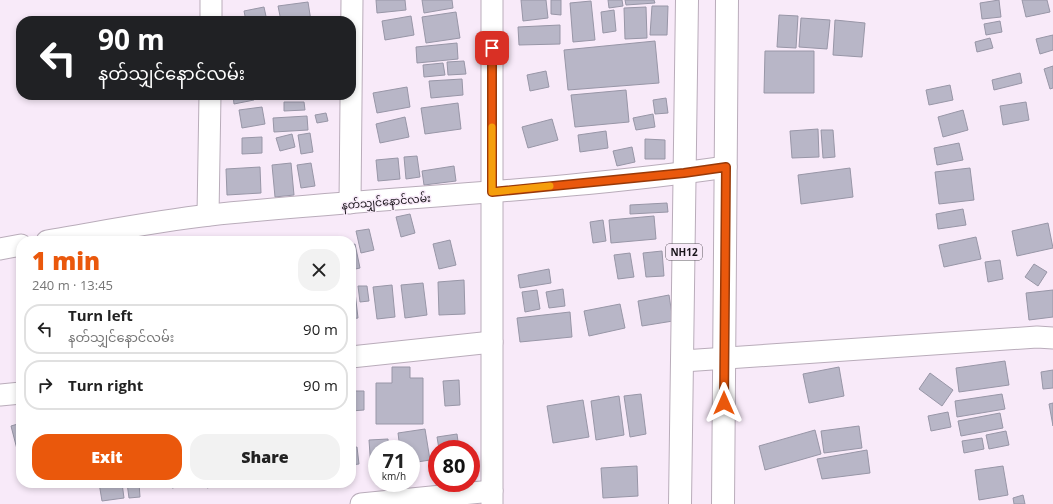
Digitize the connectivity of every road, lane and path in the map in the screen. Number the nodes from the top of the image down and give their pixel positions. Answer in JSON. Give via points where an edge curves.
{"nodes":[{"id":1,"x":211,"y":0,"type":"edge"},
{"id":2,"x":352,"y":0,"type":"edge"},
{"id":3,"x":492,"y":0,"type":"edge"},
{"id":4,"x":687,"y":0,"type":"edge"},
{"id":5,"x":727,"y":0,"type":"edge"},
{"id":6,"x":211,"y":16,"type":"edge"},
{"id":7,"x":352,"y":16,"type":"edge"},
{"id":8,"x":210,"y":100,"type":"edge"},
{"id":9,"x":351,"y":100,"type":"edge"},
{"id":10,"x":726,"y":167,"type":"junction"},
{"id":11,"x":684,"y":173,"type":"junction"},
{"id":12,"x":492,"y":192,"type":"junction"},
{"id":13,"x":350,"y":203,"type":"junction"},
{"id":14,"x":208,"y":215,"type":"junction"},
{"id":15,"x":78,"y":236,"type":"edge"},
{"id":16,"x":16,"y":246,"type":"edge"},
{"id":17,"x":0,"y":249,"type":"edge"},
{"id":18,"x":1053,"y":338,"type":"edge"},
{"id":19,"x":492,"y":342,"type":"junction"},
{"id":20,"x":356,"y":356,"type":"edge"},
{"id":21,"x":724,"y":360,"type":"junction"},
{"id":22,"x":683,"y":361,"type":"junction"},
{"id":23,"x":16,"y":393,"type":"edge"},
{"id":24,"x":0,"y":395,"type":"edge"},
{"id":25,"x":492,"y":497,"type":"edge"},
{"id":26,"x":361,"y":504,"type":"edge"},
{"id":27,"x":680,"y":504,"type":"edge"},
{"id":28,"x":723,"y":504,"type":"edge"}],
"edges":[{"from":1,"to":6,"type":"street"},
{"from":2,"to":7,"type":"street"},
{"from":3,"to":12,"type":"street"},
{"from":4,"to":11,"type":"highway","number":"NH12"},
{"from":5,"to":10,"type":"highway"},
{"from":8,"to":14,"type":"street"},
{"from":9,"to":13,"type":"street"},
{"from":10,"to":11,"type":"street","name":"နတ်သျှင်နောင်လမ်း"},
{"from":10,"to":21,"type":"highway"},
{"from":11,"to":12,"type":"street","name":"နတ်သျှင်နောင်လမ်း"},
{"from":11,"to":22,"type":"highway","number":"NH12"},
{"from":12,"to":13,"type":"street","name":"နတ်သျှင်နောင်လမ်း"},
{"from":12,"to":19,"type":"street"},
{"from":13,"to":14,"type":"street","name":"နတ်သျှင်နောင်လမ်း"},
{"from":14,"to":15,"type":"street","name":"နတ်သျှင်နောင်လမ်း"},
{"from":16,"to":17,"type":"street"},
{"from":18,"to":21,"type":"street","via":[[1037,337]]},
{"from":19,"to":20,"type":"street"},
{"from":19,"to":25,"type":"street"},
{"from":21,"to":22,"type":"street"},
{"from":21,"to":28,"type":"highway"},
{"from":22,"to":27,"type":"highway","number":"NH12"},
{"from":23,"to":24,"type":"street"},
{"from":25,"to":26,"type":"street"}]}
